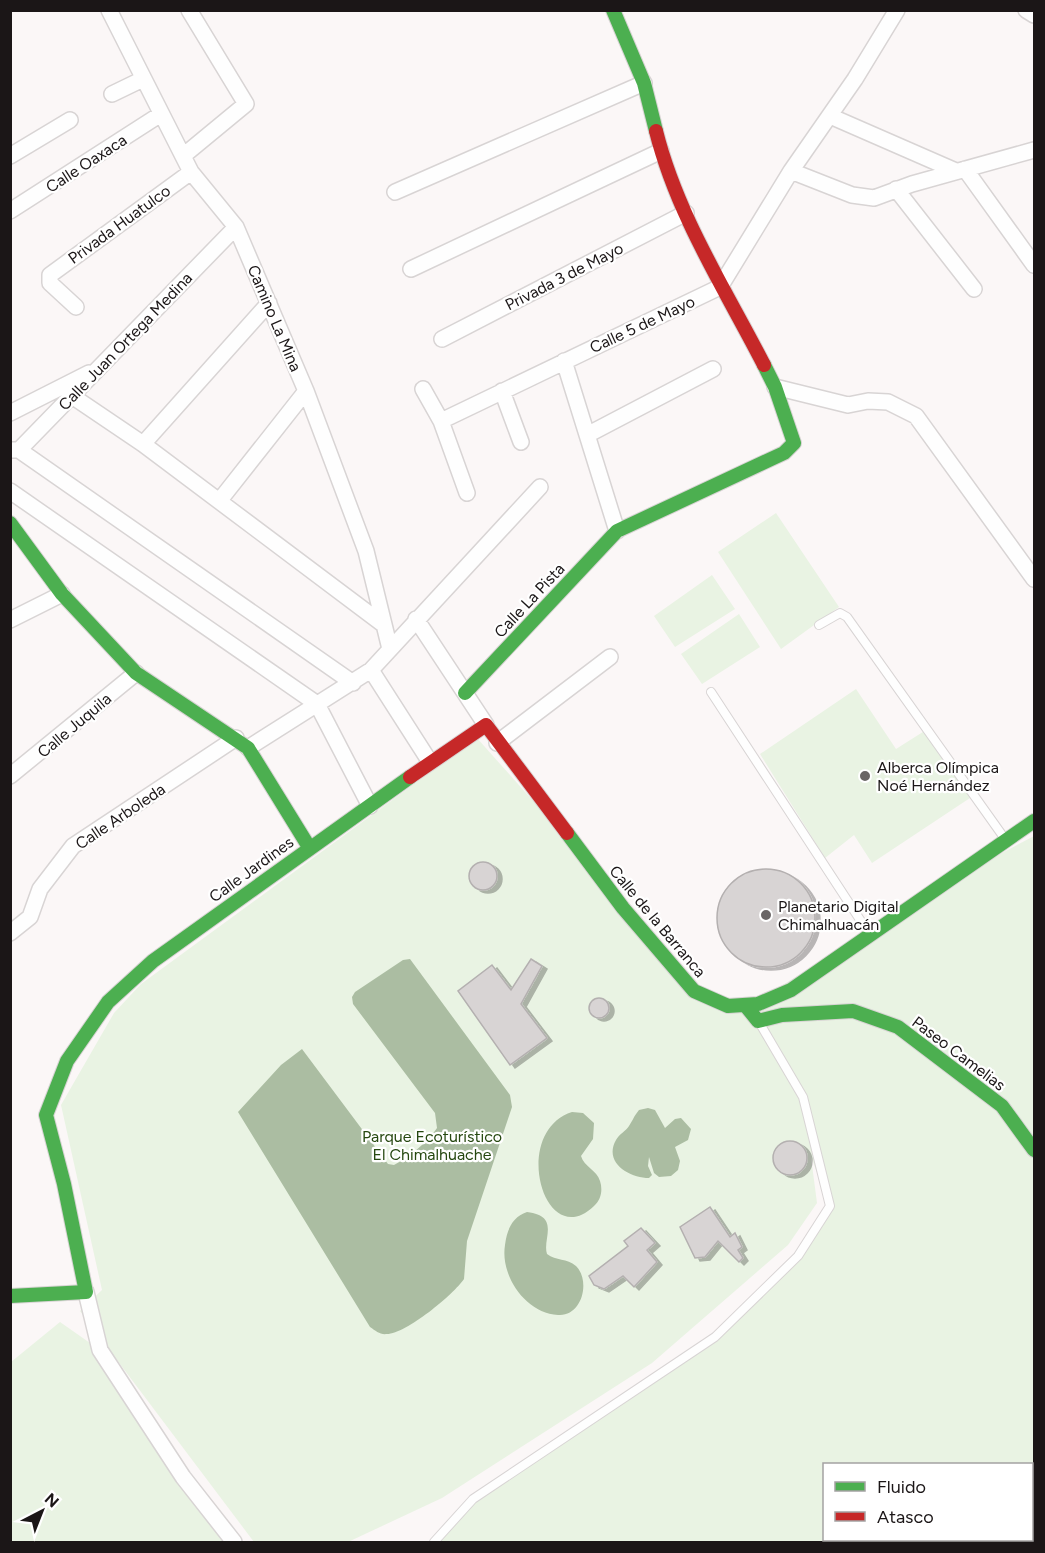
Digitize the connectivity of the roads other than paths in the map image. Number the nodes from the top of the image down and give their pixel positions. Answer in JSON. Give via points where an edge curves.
{"nodes":[{"id":1,"x":109,"y":10,"type":"edge"},
{"id":2,"x":189,"y":10,"type":"edge"},
{"id":3,"x":613,"y":10,"type":"edge"},
{"id":4,"x":897,"y":10,"type":"edge"},
{"id":5,"x":1026,"y":10,"type":"edge"},
{"id":6,"x":1035,"y":15,"type":"edge"},
{"id":7,"x":143,"y":79,"type":"junction"},
{"id":8,"x":644,"y":83,"type":"junction"},
{"id":9,"x":112,"y":94,"type":"dead end"},
{"id":10,"x":161,"y":114,"type":"junction"},
{"id":11,"x":830,"y":116,"type":"junction"},
{"id":12,"x":70,"y":120,"type":"dead end"},
{"id":13,"x":1035,"y":150,"type":"edge"},
{"id":14,"x":661,"y":151,"type":"junction"},
{"id":15,"x":10,"y":156,"type":"edge"},
{"id":16,"x":183,"y":156,"type":"junction"},
{"id":17,"x":961,"y":170,"type":"junction"},
{"id":18,"x":791,"y":171,"type":"junction"},
{"id":19,"x":191,"y":172,"type":"junction"},
{"id":20,"x":896,"y":189,"type":"junction"},
{"id":21,"x":395,"y":192,"type":"dead end"},
{"id":22,"x":10,"y":211,"type":"edge"},
{"id":23,"x":686,"y":213,"type":"junction"},
{"id":24,"x":236,"y":226,"type":"junction"},
{"id":25,"x":1035,"y":265,"type":"edge"},
{"id":26,"x":411,"y":269,"type":"dead end"},
{"id":27,"x":720,"y":287,"type":"junction"},
{"id":28,"x":974,"y":289,"type":"dead end"},
{"id":29,"x":269,"y":303,"type":"junction"},
{"id":30,"x":76,"y":307,"type":"dead end"},
{"id":31,"x":442,"y":339,"type":"dead end"},
{"id":32,"x":564,"y":361,"type":"junction"},
{"id":33,"x":97,"y":369,"type":"junction"},
{"id":34,"x":712,"y":369,"type":"dead end"},
{"id":35,"x":776,"y":387,"type":"junction"},
{"id":36,"x":423,"y":389,"type":"dead end"},
{"id":37,"x":306,"y":391,"type":"junction"},
{"id":38,"x":502,"y":391,"type":"junction"},
{"id":39,"x":72,"y":396,"type":"junction"},
{"id":40,"x":10,"y":414,"type":"edge"},
{"id":41,"x":441,"y":421,"type":"junction"},
{"id":42,"x":587,"y":435,"type":"junction"},
{"id":43,"x":521,"y":442,"type":"dead end"},
{"id":44,"x":143,"y":444,"type":"junction"},
{"id":45,"x":15,"y":450,"type":"edge"},
{"id":46,"x":540,"y":487,"type":"dead end"},
{"id":47,"x":10,"y":491,"type":"edge"},
{"id":48,"x":467,"y":493,"type":"dead end"},
{"id":49,"x":220,"y":501,"type":"junction"},
{"id":50,"x":11,"y":527,"type":"edge"},
{"id":51,"x":617,"y":531,"type":"junction"},
{"id":52,"x":1035,"y":579,"type":"edge"},
{"id":53,"x":62,"y":594,"type":"junction"},
{"id":54,"x":10,"y":620,"type":"edge"},
{"id":55,"x":416,"y":620,"type":"junction"},
{"id":56,"x":384,"y":625,"type":"junction"},
{"id":57,"x":819,"y":625,"type":"dead end"},
{"id":58,"x":390,"y":649,"type":"junction"},
{"id":59,"x":610,"y":657,"type":"dead end"},
{"id":60,"x":371,"y":670,"type":"junction"},
{"id":61,"x":136,"y":673,"type":"junction"},
{"id":62,"x":353,"y":682,"type":"junction"},
{"id":63,"x":465,"y":693,"type":"junction"},
{"id":64,"x":711,"y":693,"type":"dead end"},
{"id":65,"x":317,"y":704,"type":"junction"},
{"id":66,"x":486,"y":725,"type":"junction"},
{"id":67,"x":242,"y":743,"type":"junction"},
{"id":68,"x":497,"y":743,"type":"junction"},
{"id":69,"x":430,"y":762,"type":"junction"},
{"id":70,"x":10,"y":776,"type":"edge"},
{"id":71,"x":370,"y":806,"type":"junction"},
{"id":72,"x":1035,"y":821,"type":"edge"},
{"id":73,"x":1006,"y":840,"type":"junction"},
{"id":74,"x":309,"y":847,"type":"junction"},
{"id":75,"x":10,"y":933,"type":"edge"},
{"id":76,"x":871,"y":936,"type":"junction"},
{"id":77,"x":745,"y":1005,"type":"junction"},
{"id":78,"x":758,"y":1021,"type":"junction"},
{"id":79,"x":1035,"y":1150,"type":"edge"},
{"id":80,"x":86,"y":1292,"type":"junction"},
{"id":81,"x":10,"y":1296,"type":"edge"},
{"id":82,"x":234,"y":1542,"type":"edge"},
{"id":83,"x":434,"y":1542,"type":"edge"}],
"edges":[{"from":1,"to":7,"type":"street","name":"Camino La Mina"},
{"from":2,"to":16,"type":"street","via":[[246,104]]},
{"from":3,"to":8,"type":"main road"},
{"from":4,"to":11,"type":"street"},
{"from":5,"to":6,"type":"street"},
{"from":7,"to":9,"type":"street"},
{"from":7,"to":10,"type":"street","name":"Camino La Mina"},
{"from":8,"to":14,"type":"main road"},
{"from":8,"to":21,"type":"street"},
{"from":10,"to":16,"type":"street","name":"Camino La Mina"},
{"from":10,"to":22,"type":"street","name":"Calle Oaxaca"},
{"from":11,"to":17,"type":"street"},
{"from":11,"to":18,"type":"street"},
{"from":12,"to":15,"type":"street"},
{"from":13,"to":17,"type":"street"},
{"from":14,"to":23,"type":"main road"},
{"from":14,"to":26,"type":"street"},
{"from":16,"to":19,"type":"street","name":"Camino La Mina"},
{"from":17,"to":20,"type":"street"},
{"from":17,"to":25,"type":"street"},
{"from":18,"to":20,"type":"street","via":[[863,198]]},
{"from":18,"to":27,"type":"street"},
{"from":19,"to":24,"type":"street","name":"Camino La Mina"},
{"from":19,"to":30,"type":"street","name":"Privada Huatulco","via":[[53,272],[49,279]]},
{"from":20,"to":28,"type":"street"},
{"from":23,"to":27,"type":"main road"},
{"from":23,"to":31,"type":"street","name":"Privada 3 de Mayo"},
{"from":24,"to":29,"type":"street","name":"Camino La Mina"},
{"from":24,"to":33,"type":"street","name":"Calle Juan Ortega Medina"},
{"from":27,"to":32,"type":"street","name":"Calle 5 de Mayo"},
{"from":27,"to":35,"type":"main road","via":[[733,304]]},
{"from":29,"to":37,"type":"street","name":"Camino La Mina"},
{"from":29,"to":44,"type":"street"},
{"from":32,"to":38,"type":"street","name":"Calle 5 de Mayo"},
{"from":32,"to":42,"type":"street"},
{"from":33,"to":39,"type":"street","name":"Calle Juan Ortega Medina"},
{"from":33,"to":40,"type":"street"},
{"from":34,"to":42,"type":"street"},
{"from":35,"to":51,"type":"main road","via":[[794,437],[790,448]]},
{"from":35,"to":52,"type":"street","via":[[848,405],[888,402],[916,416]]},
{"from":36,"to":41,"type":"street"},
{"from":37,"to":49,"type":"street"},
{"from":37,"to":56,"type":"street","name":"Camino La Mina","via":[[366,551]]},
{"from":38,"to":41,"type":"street","name":"Calle 5 de Mayo"},
{"from":38,"to":43,"type":"street"},
{"from":39,"to":44,"type":"street"},
{"from":39,"to":45,"type":"street","name":"Calle Juan Ortega Medina"},
{"from":41,"to":48,"type":"street"},
{"from":42,"to":51,"type":"street"},
{"from":44,"to":49,"type":"street"},
{"from":45,"to":62,"type":"street"},
{"from":46,"to":55,"type":"street","name":"Calle Arboleda"},
{"from":47,"to":65,"type":"street"},
{"from":49,"to":56,"type":"street"},
{"from":50,"to":53,"type":"main road","name":"Calle Jardines"},
{"from":51,"to":63,"type":"main road","name":"Calle La Pista"},
{"from":53,"to":54,"type":"street"},
{"from":53,"to":61,"type":"main road","name":"Calle Jardines"},
{"from":55,"to":58,"type":"street","name":"Calle Arboleda"},
{"from":55,"to":63,"type":"street"},
{"from":56,"to":58,"type":"street","name":"Camino La Mina"},
{"from":57,"to":73,"type":"lane","via":[[840,613],[848,617]]},
{"from":58,"to":60,"type":"street","name":"Calle Arboleda"},
{"from":59,"to":68,"type":"street"},
{"from":60,"to":62,"type":"street","name":"Calle Arboleda"},
{"from":60,"to":69,"type":"street"},
{"from":61,"to":67,"type":"main road","name":"Calle Jardines"},
{"from":61,"to":70,"type":"street","name":"Calle Juquila"},
{"from":62,"to":65,"type":"street","name":"Calle Arboleda"},
{"from":63,"to":66,"type":"street"},
{"from":64,"to":76,"type":"lane"},
{"from":65,"to":67,"type":"street","name":"Calle Arboleda"},
{"from":65,"to":71,"type":"street"},
{"from":66,"to":68,"type":"main road","name":"Calle de la Barranca"},
{"from":66,"to":69,"type":"main road"},
{"from":67,"to":74,"type":"main road","name":"Calle Jardines"},
{"from":67,"to":75,"type":"street","name":"Calle Arboleda","via":[[73,846],[40,889],[30,917]]},
{"from":68,"to":77,"type":"main road","name":"Calle de la Barranca","via":[[623,909],[694,991],[729,1006]]},
{"from":69,"to":71,"type":"main road"},
{"from":71,"to":74,"type":"main road"},
{"from":72,"to":73,"type":"main road","name":"Calle de la Barranca"},
{"from":73,"to":76,"type":"main road","name":"Calle de la Barranca"},
{"from":74,"to":80,"type":"main road","name":"Calle Jardines","via":[[134,976],[108,1002],[67,1061],[49,1105],[47,1125],[64,1184]]},
{"from":76,"to":77,"type":"main road","name":"Calle de la Barranca","via":[[791,990],[758,1004]]},
{"from":77,"to":78,"type":"main road"},
{"from":78,"to":79,"type":"main road","name":"Paseo Camelias","via":[[782,1015],[853,1011],[898,1027],[1002,1106]]},
{"from":78,"to":83,"type":"lane","via":[[803,1097],[830,1206],[798,1256],[715,1337],[473,1499]]},
{"from":80,"to":81,"type":"main road"},
{"from":80,"to":82,"type":"street","via":[[100,1350],[183,1478]]}]}
